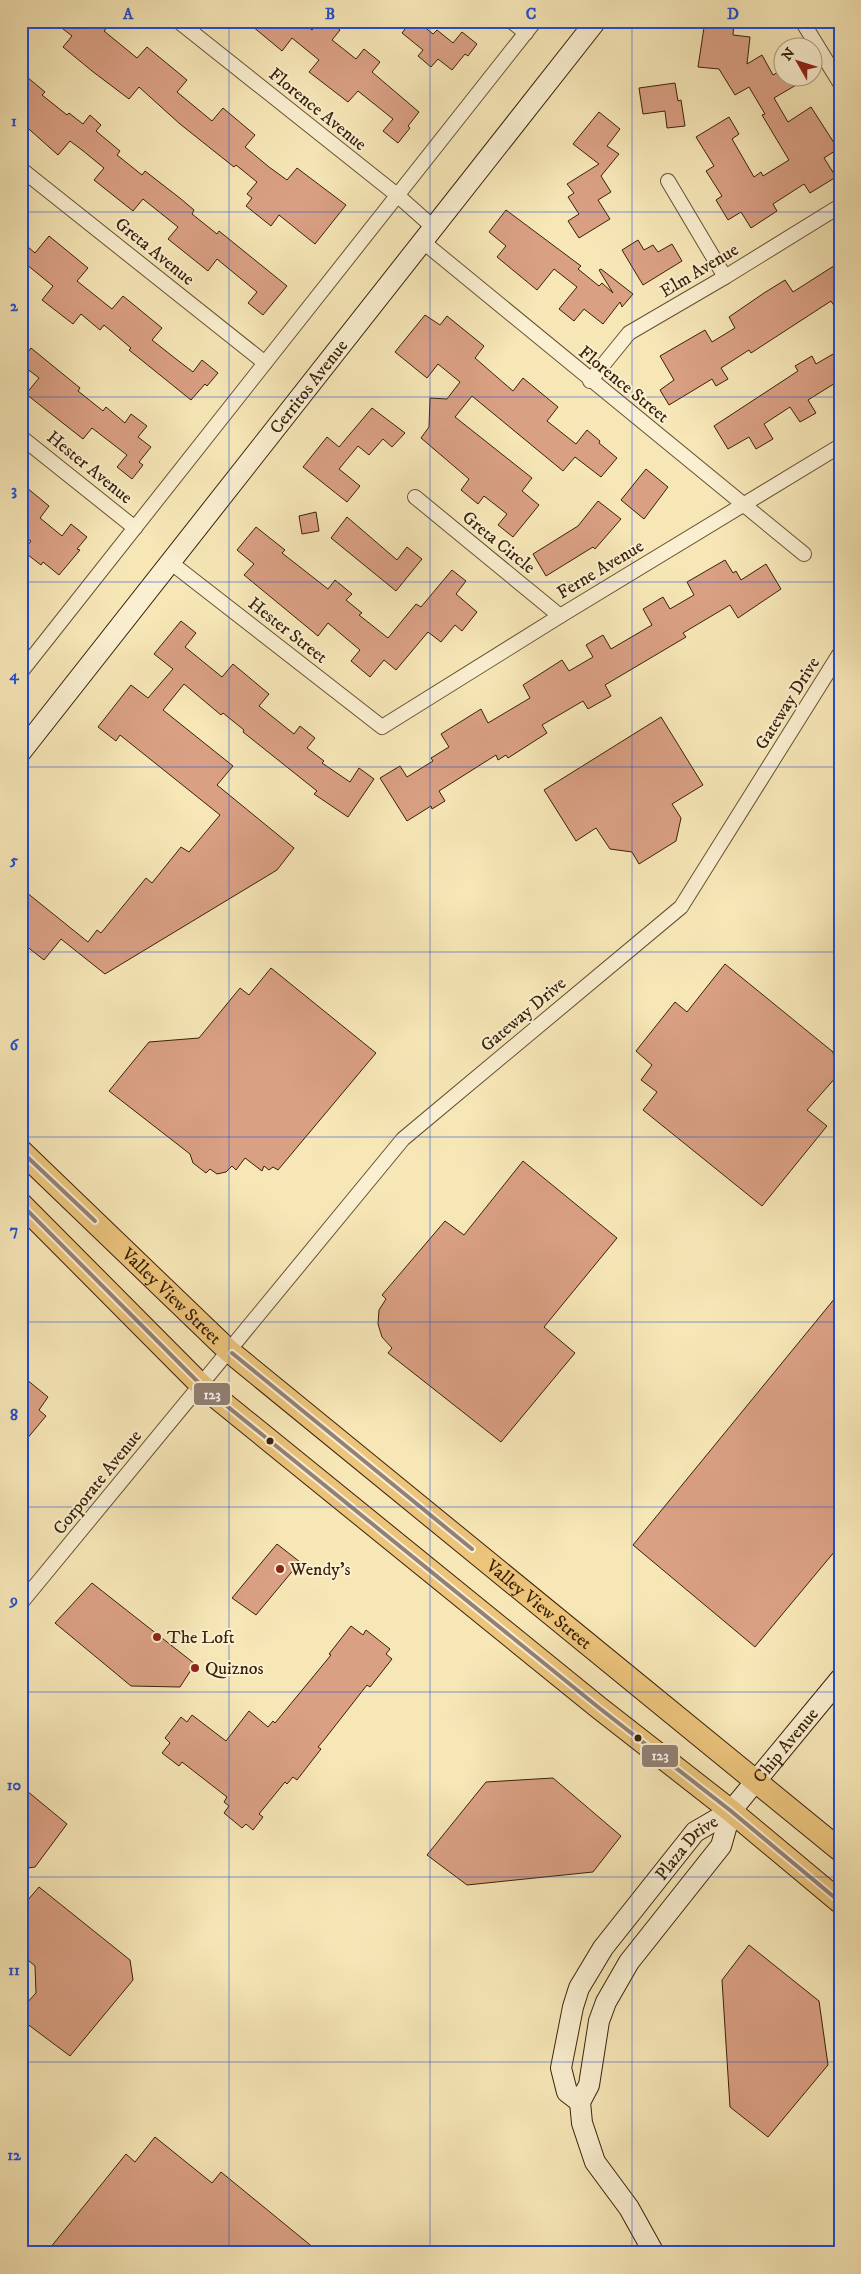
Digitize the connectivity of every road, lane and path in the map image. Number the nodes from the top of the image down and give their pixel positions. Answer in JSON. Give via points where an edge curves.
{"nodes":[{"id":1,"x":178,"y":21,"type":"edge"},
{"id":2,"x":511,"y":21,"type":"edge"},
{"id":3,"x":535,"y":21,"type":"edge"},
{"id":4,"x":596,"y":21,"type":"edge"},
{"id":5,"x":802,"y":21,"type":"edge"},
{"id":6,"x":526,"y":33,"type":"junction"},
{"id":7,"x":840,"y":83,"type":"edge"},
{"id":8,"x":21,"y":169,"type":"edge"},
{"id":9,"x":668,"y":182,"type":"dead end"},
{"id":10,"x":397,"y":195,"type":"junction"},
{"id":11,"x":840,"y":206,"type":"edge"},
{"id":12,"x":428,"y":234,"type":"junction"},
{"id":13,"x":725,"y":277,"type":"junction"},
{"id":14,"x":265,"y":363,"type":"junction"},
{"id":15,"x":590,"y":381,"type":"junction"},
{"id":16,"x":21,"y":437,"type":"edge"},
{"id":17,"x":840,"y":446,"type":"edge"},
{"id":18,"x":415,"y":497,"type":"dead end"},
{"id":19,"x":744,"y":505,"type":"junction"},
{"id":20,"x":135,"y":528,"type":"junction"},
{"id":21,"x":804,"y":554,"type":"dead end"},
{"id":22,"x":170,"y":562,"type":"junction"},
{"id":23,"x":560,"y":616,"type":"junction"},
{"id":24,"x":840,"y":653,"type":"edge"},
{"id":25,"x":21,"y":672,"type":"edge"},
{"id":26,"x":382,"y":727,"type":"joint"},
{"id":27,"x":21,"y":752,"type":"edge"},
{"id":28,"x":21,"y":1151,"type":"edge"},
{"id":29,"x":21,"y":1204,"type":"edge"},
{"id":30,"x":229,"y":1351,"type":"junction"},
{"id":31,"x":201,"y":1385,"type":"junction"},
{"id":32,"x":21,"y":1603,"type":"edge"},
{"id":33,"x":840,"y":1679,"type":"edge"},
{"id":34,"x":756,"y":1782,"type":"junction"},
{"id":35,"x":731,"y":1811,"type":"junction"},
{"id":36,"x":840,"y":1850,"type":"edge"},
{"id":37,"x":840,"y":1902,"type":"edge"},
{"id":38,"x":580,"y":2102,"type":"junction"},
{"id":39,"x":654,"y":2253,"type":"edge"}],
"edges":[{"from":1,"to":10,"type":"street","name":"Florence Avenue"},
{"from":2,"to":6,"type":"street"},
{"from":3,"to":6,"type":"street"},
{"from":4,"to":12,"type":"street","name":"Cerritos Avenue"},
{"from":5,"to":7,"type":"street"},
{"from":6,"to":10,"type":"street"},
{"from":8,"to":14,"type":"street","name":"Greta Avenue"},
{"from":9,"to":13,"type":"street"},
{"from":10,"to":12,"type":"street","name":"Florence Avenue"},
{"from":10,"to":14,"type":"street"},
{"from":11,"to":13,"type":"street","name":"Elm Avenue"},
{"from":12,"to":15,"type":"street","name":"Florence Street"},
{"from":12,"to":22,"type":"street","name":"Cerritos Avenue"},
{"from":13,"to":15,"type":"street","name":"Elm Avenue","via":[[629,333]]},
{"from":14,"to":20,"type":"street"},
{"from":15,"to":19,"type":"street","name":"Florence Street"},
{"from":16,"to":20,"type":"street","name":"Hester Avenue"},
{"from":17,"to":19,"type":"street","name":"Ferne Avenue"},
{"from":18,"to":23,"type":"street","name":"Greta Circle"},
{"from":19,"to":21,"type":"street","name":"Florence Street"},
{"from":19,"to":23,"type":"street","name":"Ferne Avenue"},
{"from":20,"to":25,"type":"street"},
{"from":22,"to":26,"type":"street","name":"Hester Street"},
{"from":22,"to":27,"type":"street","name":"Cerritos Avenue"},
{"from":23,"to":26,"type":"street","name":"Ferne Avenue"},
{"from":24,"to":30,"type":"street","name":"Gateway Drive","via":[[681,907],[403,1138]]},
{"from":28,"to":30,"type":"main road","name":"Valley View Street"},
{"from":29,"to":31,"type":"main road"},
{"from":30,"to":31,"type":"street","name":"Gateway Drive"},
{"from":30,"to":34,"type":"main road","name":"Valley View Street"},
{"from":31,"to":32,"type":"street","name":"Corporate Avenue"},
{"from":31,"to":35,"type":"main road","via":[[590,1701]]},
{"from":33,"to":34,"type":"street","name":"Chip Avenue"},
{"from":34,"to":35,"type":"street","name":"Chip Avenue"},
{"from":34,"to":36,"type":"main road","name":"Valley View Street"},
{"from":35,"to":37,"type":"main road"},
{"from":35,"to":38,"type":"street","name":"Plaza Drive","via":[[721,1846],[630,1962],[606,2002],[599,2021],[590,2085]]},
{"from":35,"to":38,"type":"street","name":"Plaza Drive","via":[[695,1832],[603,1948],[579,1988],[561,2068],[567,2092]]},
{"from":38,"to":39,"type":"street","via":[[582,2123],[595,2162],[629,2208]]}]}
